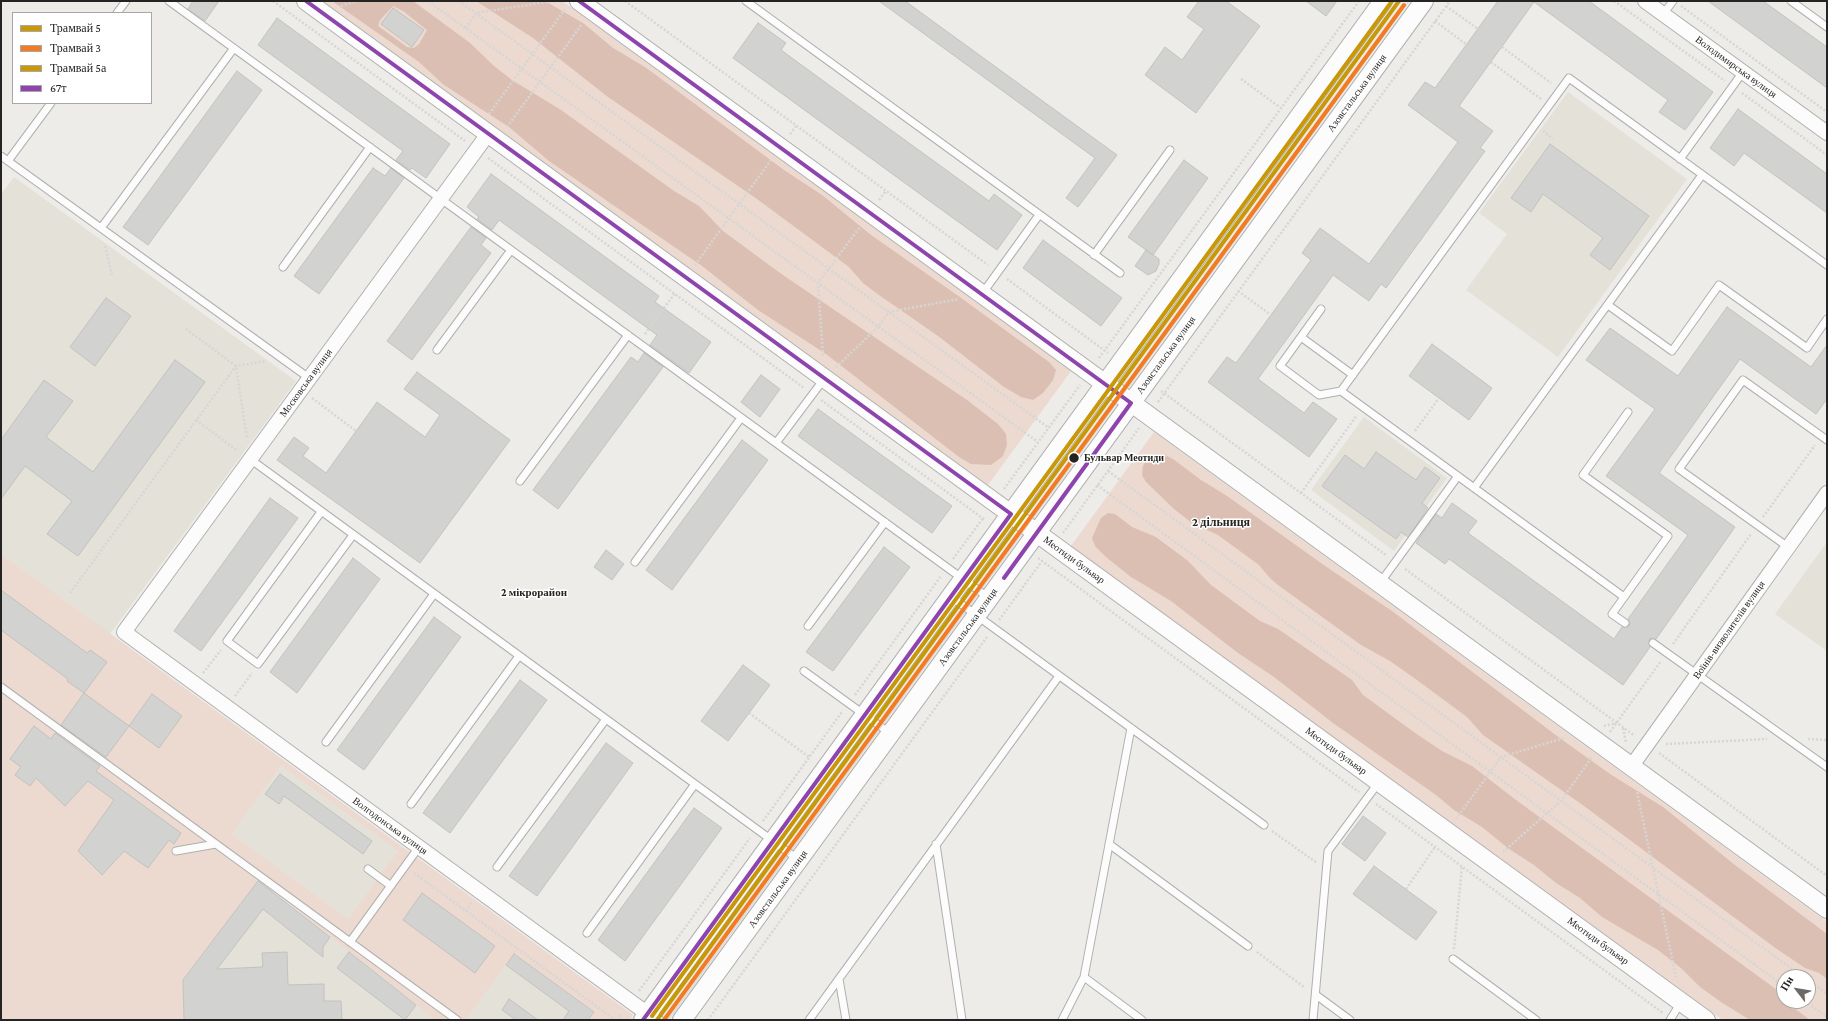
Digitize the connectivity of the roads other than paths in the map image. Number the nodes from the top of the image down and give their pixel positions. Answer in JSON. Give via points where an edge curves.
{"nodes":[{"id":1,"x":126,"y":1,"type":"edge"},
{"id":2,"x":169,"y":1,"type":"edge"},
{"id":3,"x":306,"y":1,"type":"edge"},
{"id":4,"x":746,"y":1,"type":"edge"},
{"id":5,"x":1383,"y":1,"type":"edge"},
{"id":6,"x":1424,"y":1,"type":"edge"},
{"id":7,"x":1645,"y":1,"type":"edge"},
{"id":8,"x":1674,"y":1,"type":"edge"},
{"id":9,"x":1791,"y":1,"type":"edge"},
{"id":10,"x":581,"y":5,"type":"edge"},
{"id":11,"x":118,"y":12,"type":"edge"},
{"id":12,"x":1663,"y":14,"type":"junction"},
{"id":13,"x":1827,"y":27,"type":"edge"},
{"id":14,"x":234,"y":48,"type":"junction"},
{"id":15,"x":1743,"y":72,"type":"junction"},
{"id":16,"x":50,"y":104,"type":"edge"},
{"id":17,"x":1827,"y":133,"type":"edge"},
{"id":18,"x":488,"y":134,"type":"junction"},
{"id":19,"x":370,"y":147,"type":"junction"},
{"id":20,"x":1170,"y":150,"type":"dead end"},
{"id":21,"x":1,"y":156,"type":"edge"},
{"id":22,"x":1680,"y":159,"type":"junction"},
{"id":23,"x":8,"y":161,"type":"junction"},
{"id":24,"x":1702,"y":175,"type":"junction"},
{"id":25,"x":441,"y":199,"type":"junction"},
{"id":26,"x":1039,"y":215,"type":"junction"},
{"id":27,"x":101,"y":228,"type":"junction"},
{"id":28,"x":511,"y":250,"type":"junction"},
{"id":29,"x":1094,"y":255,"type":"junction"},
{"id":30,"x":1827,"y":266,"type":"edge"},
{"id":31,"x":283,"y":267,"type":"dead end"},
{"id":32,"x":1120,"y":273,"type":"dead end"},
{"id":33,"x":981,"y":294,"type":"junction"},
{"id":34,"x":1608,"y":305,"type":"junction"},
{"id":35,"x":1321,"y":309,"type":"dead end"},
{"id":36,"x":1827,"y":319,"type":"edge"},
{"id":37,"x":628,"y":335,"type":"junction"},
{"id":38,"x":1301,"y":337,"type":"junction"},
{"id":39,"x":437,"y":350,"type":"dead end"},
{"id":40,"x":1353,"y":375,"type":"junction"},
{"id":41,"x":309,"y":378,"type":"junction"},
{"id":42,"x":824,"y":378,"type":"junction"},
{"id":43,"x":1105,"y":384,"type":"junction"},
{"id":44,"x":1341,"y":391,"type":"junction"},
{"id":45,"x":1131,"y":403,"type":"junction"},
{"id":46,"x":1628,"y":412,"type":"dead end"},
{"id":47,"x":742,"y":418,"type":"junction"},
{"id":48,"x":1824,"y":438,"type":"edge"},
{"id":49,"x":776,"y":443,"type":"junction"},
{"id":50,"x":250,"y":459,"type":"junction"},
{"id":51,"x":1458,"y":476,"type":"junction"},
{"id":52,"x":520,"y":481,"type":"dead end"},
{"id":53,"x":1474,"y":488,"type":"junction"},
{"id":54,"x":1827,"y":493,"type":"edge"},
{"id":55,"x":321,"y":512,"type":"junction"},
{"id":56,"x":1011,"y":514,"type":"junction"},
{"id":57,"x":885,"y":522,"type":"junction"},
{"id":58,"x":1037,"y":533,"type":"junction"},
{"id":59,"x":353,"y":534,"type":"junction"},
{"id":60,"x":1788,"y":547,"type":"junction"},
{"id":61,"x":635,"y":562,"type":"dead end"},
{"id":62,"x":963,"y":579,"type":"junction"},
{"id":63,"x":1380,"y":584,"type":"junction"},
{"id":64,"x":434,"y":594,"type":"junction"},
{"id":65,"x":950,"y":596,"type":"junction"},
{"id":66,"x":1624,"y":597,"type":"junction"},
{"id":67,"x":989,"y":598,"type":"junction"},
{"id":68,"x":977,"y":616,"type":"junction"},
{"id":69,"x":1625,"y":623,"type":"dead end"},
{"id":70,"x":808,"y":626,"type":"dead end"},
{"id":71,"x":124,"y":632,"type":"joint"},
{"id":72,"x":1653,"y":643,"type":"dead end"},
{"id":73,"x":519,"y":656,"type":"junction"},
{"id":74,"x":804,"y":670,"type":"dead end"},
{"id":75,"x":1698,"y":675,"type":"junction"},
{"id":76,"x":1059,"y":676,"type":"junction"},
{"id":77,"x":1,"y":687,"type":"edge"},
{"id":78,"x":864,"y":714,"type":"junction"},
{"id":79,"x":606,"y":719,"type":"junction"},
{"id":80,"x":1131,"y":728,"type":"junction"},
{"id":81,"x":891,"y":734,"type":"junction"},
{"id":82,"x":326,"y":742,"type":"dead end"},
{"id":83,"x":1631,"y":767,"type":"junction"},
{"id":84,"x":1827,"y":767,"type":"edge"},
{"id":85,"x":1379,"y":782,"type":"junction"},
{"id":86,"x":695,"y":784,"type":"junction"},
{"id":87,"x":411,"y":804,"type":"dead end"},
{"id":88,"x":1264,"y":825,"type":"road end"},
{"id":89,"x":773,"y":841,"type":"junction"},
{"id":90,"x":216,"y":844,"type":"junction"},
{"id":91,"x":936,"y":844,"type":"junction"},
{"id":92,"x":1109,"y":844,"type":"junction"},
{"id":93,"x":419,"y":848,"type":"junction"},
{"id":94,"x":176,"y":851,"type":"dead end"},
{"id":95,"x":799,"y":860,"type":"junction"},
{"id":96,"x":497,"y":867,"type":"dead end"},
{"id":97,"x":368,"y":869,"type":"dead end"},
{"id":98,"x":391,"y":886,"type":"junction"},
{"id":99,"x":1827,"y":909,"type":"edge"},
{"id":100,"x":587,"y":933,"type":"dead end"},
{"id":101,"x":350,"y":942,"type":"junction"},
{"id":102,"x":1248,"y":946,"type":"road end"},
{"id":103,"x":1453,"y":959,"type":"road end"},
{"id":104,"x":1084,"y":977,"type":"junction"},
{"id":105,"x":839,"y":979,"type":"junction"},
{"id":106,"x":1316,"y":995,"type":"junction"},
{"id":107,"x":1681,"y":1002,"type":"junction"},
{"id":108,"x":648,"y":1018,"type":"edge"},
{"id":109,"x":1671,"y":1019,"type":"edge"},
{"id":110,"x":457,"y":1020,"type":"edge"},
{"id":111,"x":682,"y":1020,"type":"edge"},
{"id":112,"x":809,"y":1020,"type":"edge"},
{"id":113,"x":846,"y":1020,"type":"edge"},
{"id":114,"x":962,"y":1020,"type":"edge"},
{"id":115,"x":1062,"y":1020,"type":"edge"},
{"id":116,"x":1142,"y":1020,"type":"edge"},
{"id":117,"x":1314,"y":1020,"type":"edge"},
{"id":118,"x":1350,"y":1020,"type":"edge"},
{"id":119,"x":1536,"y":1020,"type":"edge"},
{"id":120,"x":1706,"y":1020,"type":"edge"}],
"edges":[{"from":1,"to":11,"type":"lane"},
{"from":2,"to":14,"type":"lane"},
{"from":3,"to":18,"type":"street","name":"Меотиди бульвар"},
{"from":4,"to":26,"type":"lane"},
{"from":5,"to":43,"type":"street"},
{"from":6,"to":45,"type":"street","name":"Азовстальська вулиця"},
{"from":7,"to":12,"type":"street","name":"Володимирська вулиця"},
{"from":8,"to":12,"type":"lane"},
{"from":9,"to":13,"type":"lane"},
{"from":10,"to":33,"type":"street"},
{"from":12,"to":15,"type":"street","name":"Володимирська вулиця"},
{"from":14,"to":19,"type":"lane"},
{"from":14,"to":27,"type":"lane"},
{"from":15,"to":17,"type":"street","name":"Володимирська вулиця"},
{"from":15,"to":22,"type":"lane"},
{"from":16,"to":23,"type":"lane"},
{"from":18,"to":25,"type":"street","name":"Московська вулиця"},
{"from":18,"to":42,"type":"street","name":"Меотиди бульвар"},
{"from":19,"to":25,"type":"lane"},
{"from":19,"to":31,"type":"lane"},
{"from":20,"to":29,"type":"lane"},
{"from":21,"to":23,"type":"lane"},
{"from":22,"to":24,"type":"lane"},
{"from":22,"to":40,"type":"lane","via":[[1569,78]]},
{"from":23,"to":27,"type":"lane"},
{"from":24,"to":30,"type":"lane"},
{"from":24,"to":34,"type":"lane"},
{"from":25,"to":28,"type":"lane"},
{"from":25,"to":41,"type":"street","name":"Московська вулиця"},
{"from":26,"to":29,"type":"lane"},
{"from":26,"to":33,"type":"lane"},
{"from":27,"to":41,"type":"lane"},
{"from":28,"to":37,"type":"lane"},
{"from":28,"to":39,"type":"lane"},
{"from":29,"to":32,"type":"lane"},
{"from":33,"to":43,"type":"street"},
{"from":34,"to":36,"type":"lane","via":[[1672,351],[1719,285],[1806,348]]},
{"from":34,"to":53,"type":"lane"},
{"from":35,"to":38,"type":"lane"},
{"from":37,"to":47,"type":"lane"},
{"from":37,"to":52,"type":"lane"},
{"from":38,"to":40,"type":"lane"},
{"from":38,"to":44,"type":"lane","via":[[1280,366],[1319,395]]},
{"from":40,"to":44,"type":"lane"},
{"from":41,"to":50,"type":"street","name":"Московська вулиця"},
{"from":42,"to":49,"type":"lane"},
{"from":42,"to":56,"type":"street","name":"Меотиди бульвар"},
{"from":43,"to":45,"type":"street"},
{"from":43,"to":56,"type":"street"},
{"from":44,"to":51,"type":"lane"},
{"from":45,"to":58,"type":"street","name":"Азовстальська вулиця"},
{"from":45,"to":63,"type":"street"},
{"from":46,"to":66,"type":"lane","via":[[1583,475],[1668,536]]},
{"from":47,"to":49,"type":"lane"},
{"from":47,"to":61,"type":"lane"},
{"from":48,"to":60,"type":"lane","via":[[1743,380],[1679,470]]},
{"from":49,"to":57,"type":"lane"},
{"from":50,"to":55,"type":"lane"},
{"from":50,"to":71,"type":"street","name":"Московська вулиця"},
{"from":51,"to":53,"type":"lane"},
{"from":51,"to":63,"type":"lane"},
{"from":53,"to":66,"type":"lane"},
{"from":54,"to":60,"type":"street","name":"Воїнів-визволителів вулиця"},
{"from":55,"to":59,"type":"lane"},
{"from":55,"to":59,"type":"lane","via":[[227,641],[258,664]]},
{"from":56,"to":58,"type":"street","name":"Меотиди бульвар"},
{"from":56,"to":62,"type":"street"},
{"from":57,"to":62,"type":"lane"},
{"from":57,"to":70,"type":"lane"},
{"from":58,"to":67,"type":"street","name":"Азовстальська вулиця"},
{"from":58,"to":85,"type":"street","name":"Меотиди бульвар"},
{"from":59,"to":64,"type":"lane"},
{"from":60,"to":75,"type":"street","name":"Воїнів-визволителів вулиця"},
{"from":62,"to":65,"type":"street"},
{"from":62,"to":67,"type":"lane"},
{"from":63,"to":83,"type":"street"},
{"from":64,"to":73,"type":"lane"},
{"from":64,"to":82,"type":"lane"},
{"from":65,"to":68,"type":"lane"},
{"from":65,"to":78,"type":"street"},
{"from":66,"to":69,"type":"lane","via":[[1612,614]]},
{"from":67,"to":68,"type":"street","name":"Азовстальська вулиця"},
{"from":68,"to":76,"type":"lane"},
{"from":68,"to":81,"type":"street","name":"Азовстальська вулиця"},
{"from":71,"to":93,"type":"street","name":"Волгодонська вулиця"},
{"from":72,"to":75,"type":"lane"},
{"from":73,"to":79,"type":"lane"},
{"from":73,"to":87,"type":"lane"},
{"from":74,"to":78,"type":"lane"},
{"from":75,"to":83,"type":"street","name":"Воїнів-визволителів вулиця"},
{"from":75,"to":84,"type":"lane"},
{"from":76,"to":80,"type":"lane"},
{"from":76,"to":91,"type":"lane"},
{"from":77,"to":90,"type":"lane"},
{"from":78,"to":81,"type":"lane"},
{"from":78,"to":89,"type":"street"},
{"from":79,"to":86,"type":"lane"},
{"from":79,"to":96,"type":"lane"},
{"from":80,"to":88,"type":"lane"},
{"from":80,"to":92,"type":"lane"},
{"from":81,"to":95,"type":"street","name":"Азовстальська вулиця"},
{"from":83,"to":99,"type":"street"},
{"from":85,"to":106,"type":"lane","via":[[1328,851]]},
{"from":85,"to":107,"type":"street","name":"Меотиди бульвар"},
{"from":86,"to":89,"type":"lane"},
{"from":86,"to":100,"type":"lane"},
{"from":89,"to":95,"type":"lane"},
{"from":89,"to":108,"type":"street"},
{"from":90,"to":94,"type":"lane"},
{"from":90,"to":101,"type":"lane"},
{"from":91,"to":105,"type":"lane"},
{"from":91,"to":114,"type":"lane"},
{"from":92,"to":102,"type":"lane"},
{"from":92,"to":104,"type":"lane"},
{"from":93,"to":98,"type":"lane"},
{"from":93,"to":108,"type":"street","name":"Волгодонська вулиця"},
{"from":95,"to":111,"type":"street","name":"Азовстальська вулиця"},
{"from":97,"to":98,"type":"lane"},
{"from":98,"to":101,"type":"lane"},
{"from":101,"to":110,"type":"lane"},
{"from":103,"to":119,"type":"lane"},
{"from":104,"to":115,"type":"lane"},
{"from":104,"to":116,"type":"lane"},
{"from":105,"to":112,"type":"lane"},
{"from":105,"to":113,"type":"lane"},
{"from":106,"to":117,"type":"lane"},
{"from":106,"to":118,"type":"lane"},
{"from":107,"to":109,"type":"lane"},
{"from":107,"to":120,"type":"street","name":"Меотиди бульвар"}]}
